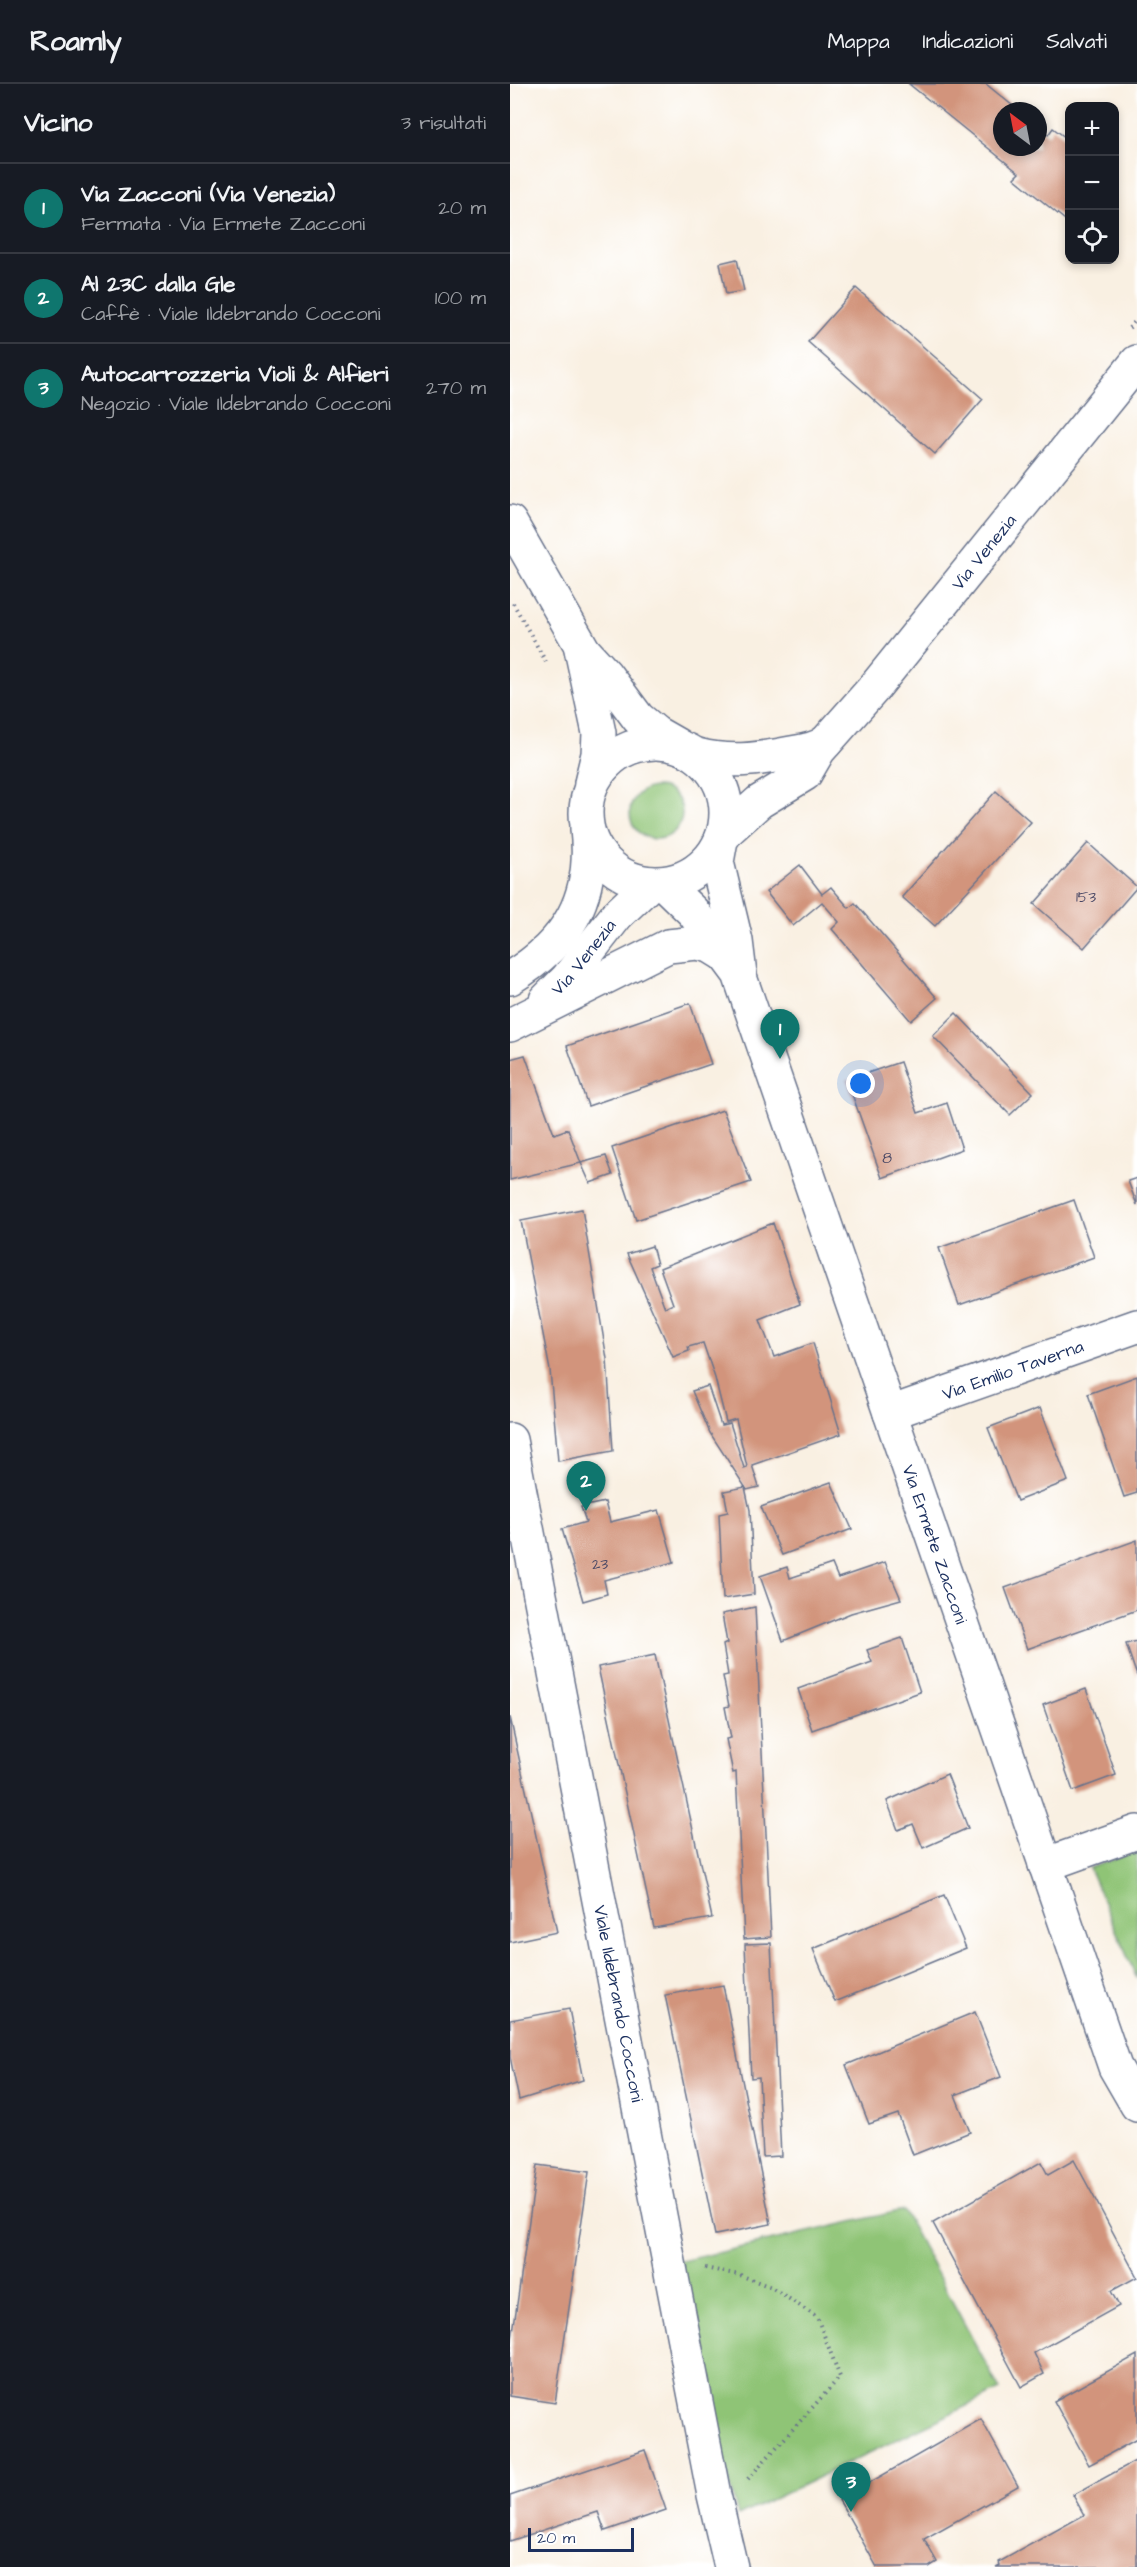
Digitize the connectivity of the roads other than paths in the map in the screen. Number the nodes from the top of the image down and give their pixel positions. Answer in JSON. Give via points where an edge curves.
{"nodes":[{"id":1,"x":1137,"y":362,"type":"edge"},
{"id":2,"x":510,"y":522,"type":"edge"},
{"id":3,"x":580,"y":647,"type":"junction"},
{"id":4,"x":826,"y":742,"type":"junction"},
{"id":5,"x":690,"y":751,"type":"junction"},
{"id":6,"x":588,"y":794,"type":"junction"},
{"id":7,"x":587,"y":828,"type":"junction"},
{"id":8,"x":721,"y":840,"type":"junction"},
{"id":9,"x":657,"y":883,"type":"junction"},
{"id":10,"x":575,"y":913,"type":"junction"},
{"id":11,"x":732,"y":967,"type":"junction"},
{"id":12,"x":510,"y":978,"type":"edge"},
{"id":13,"x":510,"y":1002,"type":"edge"},
{"id":14,"x":510,"y":1025,"type":"edge"},
{"id":15,"x":1137,"y":1326,"type":"edge"},
{"id":16,"x":890,"y":1413,"type":"junction"},
{"id":17,"x":510,"y":1440,"type":"edge"},
{"id":18,"x":1137,"y":1832,"type":"edge"},
{"id":19,"x":1045,"y":1865,"type":"junction"},
{"id":20,"x":1137,"y":2105,"type":"edge"},
{"id":21,"x":731,"y":2567,"type":"edge"}],
"edges":[{"from":1,"to":4,"type":"street","name":"Via Venezia"},
{"from":2,"to":3,"type":"street"},
{"from":3,"to":5,"type":"street","via":[[638,718],[656,733]]},
{"from":3,"to":6,"type":"street","via":[[599,733]]},
{"from":4,"to":5,"type":"street","name":"Via Venezia","via":[[806,752],[753,761],[729,762]]},
{"from":4,"to":8,"type":"street","name":"Via Venezia","via":[[805,774],[750,809]]},
{"from":5,"to":6,"type":"street","name":"Via Venezia","via":[[649,742],[617,754],[604,765]]},
{"from":5,"to":8,"type":"street","name":"Via Venezia","via":[[719,781],[725,797]]},
{"from":6,"to":7,"type":"street","name":"Via Venezia"},
{"from":7,"to":9,"type":"street","name":"Via Venezia","via":[[593,844],[611,867],[629,877]]},
{"from":7,"to":10,"type":"street","name":"Via Venezia","via":[[588,871]]},
{"from":8,"to":9,"type":"street","name":"Via Venezia","via":[[693,872]]},
{"from":8,"to":11,"type":"street","name":"Via Ermete Zacconi","via":[[718,871],[736,941]]},
{"from":9,"to":11,"type":"street","name":"Via Ermete Zacconi","via":[[693,912]]},
{"from":9,"to":14,"type":"street","name":"Via Venezia","via":[[617,915],[560,987]]},
{"from":10,"to":12,"type":"street","name":"Via Venezia","via":[[549,951]]},
{"from":10,"to":13,"type":"street","via":[[568,952]]},
{"from":11,"to":14,"type":"street","via":[[711,946],[668,946]]},
{"from":11,"to":16,"type":"street","name":"Via Ermete Zacconi"},
{"from":15,"to":16,"type":"street","name":"Via Emilio Taverna"},
{"from":16,"to":19,"type":"street","name":"Via Ermete Zacconi"},
{"from":17,"to":21,"type":"street","name":"Viale Ildebrando Cocconi"},
{"from":18,"to":19,"type":"street"},
{"from":19,"to":20,"type":"street","name":"Via Ermete Zacconi","via":[[1115,2067]]}]}
